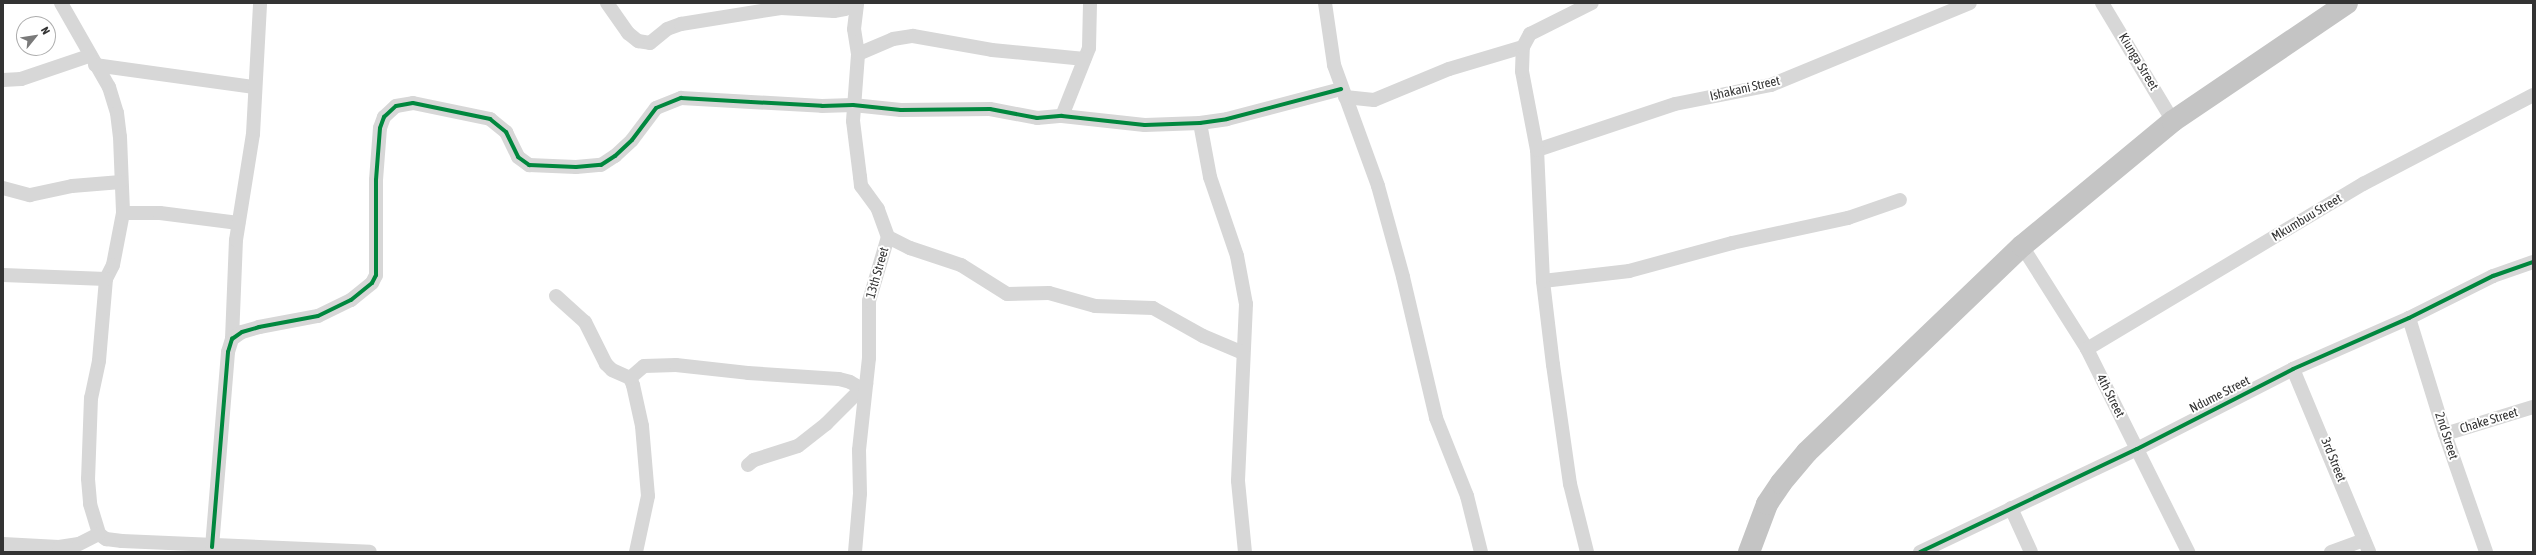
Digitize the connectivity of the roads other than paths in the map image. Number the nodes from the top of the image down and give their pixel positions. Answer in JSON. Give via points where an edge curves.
{"nodes":[{"id":1,"x":61,"y":3,"type":"edge"},
{"id":2,"x":260,"y":3,"type":"edge"},
{"id":3,"x":607,"y":3,"type":"edge"},
{"id":4,"x":853,"y":3,"type":"edge"},
{"id":5,"x":857,"y":3,"type":"edge"},
{"id":6,"x":1090,"y":3,"type":"edge"},
{"id":7,"x":1325,"y":3,"type":"edge"},
{"id":8,"x":1592,"y":3,"type":"edge"},
{"id":9,"x":1970,"y":3,"type":"edge"},
{"id":10,"x":2102,"y":3,"type":"edge"},
{"id":11,"x":2347,"y":3,"type":"edge"},
{"id":12,"x":814,"y":7,"type":"edge"},
{"id":13,"x":1523,"y":47,"type":"junction"},
{"id":14,"x":858,"y":54,"type":"junction"},
{"id":15,"x":1085,"y":59,"type":"junction"},
{"id":16,"x":92,"y":60,"type":"junction"},
{"id":17,"x":3,"y":80,"type":"edge"},
{"id":18,"x":254,"y":87,"type":"junction"},
{"id":19,"x":1343,"y":93,"type":"junction"},
{"id":20,"x":2533,"y":96,"type":"edge"},
{"id":21,"x":853,"y":105,"type":"junction"},
{"id":22,"x":1062,"y":116,"type":"junction"},
{"id":23,"x":2173,"y":121,"type":"junction"},
{"id":24,"x":1200,"y":123,"type":"junction"},
{"id":25,"x":1537,"y":150,"type":"junction"},
{"id":26,"x":121,"y":182,"type":"junction"},
{"id":27,"x":3,"y":188,"type":"edge"},
{"id":28,"x":1900,"y":200,"type":"dead end"},
{"id":29,"x":123,"y":213,"type":"junction"},
{"id":30,"x":238,"y":223,"type":"junction"},
{"id":31,"x":888,"y":237,"type":"junction"},
{"id":32,"x":2022,"y":246,"type":"junction"},
{"id":33,"x":2533,"y":262,"type":"edge"},
{"id":34,"x":3,"y":275,"type":"edge"},
{"id":35,"x":106,"y":278,"type":"junction"},
{"id":36,"x":1543,"y":281,"type":"junction"},
{"id":37,"x":556,"y":296,"type":"dead end"},
{"id":38,"x":2409,"y":318,"type":"junction"},
{"id":39,"x":232,"y":339,"type":"junction"},
{"id":40,"x":2087,"y":349,"type":"junction"},
{"id":41,"x":1243,"y":353,"type":"junction"},
{"id":42,"x":2294,"y":369,"type":"junction"},
{"id":43,"x":630,"y":378,"type":"junction"},
{"id":44,"x":864,"y":387,"type":"junction"},
{"id":45,"x":2533,"y":407,"type":"edge"},
{"id":46,"x":2445,"y":434,"type":"junction"},
{"id":47,"x":2137,"y":449,"type":"junction"},
{"id":48,"x":748,"y":465,"type":"dead end"},
{"id":49,"x":2011,"y":508,"type":"junction"},
{"id":50,"x":99,"y":534,"type":"junction"},
{"id":51,"x":3,"y":544,"type":"edge"},
{"id":52,"x":2366,"y":546,"type":"edge"},
{"id":53,"x":212,"y":547,"type":"junction"},
{"id":54,"x":79,"y":548,"type":"edge"},
{"id":55,"x":255,"y":550,"type":"edge"},
{"id":56,"x":370,"y":552,"type":"edge"},
{"id":57,"x":636,"y":552,"type":"edge"},
{"id":58,"x":855,"y":552,"type":"edge"},
{"id":59,"x":1244,"y":552,"type":"edge"},
{"id":60,"x":1481,"y":552,"type":"edge"},
{"id":61,"x":1587,"y":552,"type":"edge"},
{"id":62,"x":1749,"y":552,"type":"edge"},
{"id":63,"x":1920,"y":552,"type":"edge"},
{"id":64,"x":2030,"y":552,"type":"edge"},
{"id":65,"x":2188,"y":552,"type":"edge"},
{"id":66,"x":2331,"y":552,"type":"edge"},
{"id":67,"x":2486,"y":552,"type":"edge"}],
"edges":[{"from":1,"to":16,"type":"street"},
{"from":2,"to":18,"type":"street"},
{"from":3,"to":12,"type":"street","via":[[628,33],[638,41],[646,43],[681,24],[774,8]]},
{"from":4,"to":12,"type":"street","via":[[845,9]]},
{"from":5,"to":14,"type":"street","name":"13th Street","via":[[854,30]]},
{"from":6,"to":15,"type":"street","via":[[1089,40]]},
{"from":7,"to":19,"type":"street","via":[[1334,65]]},
{"from":8,"to":13,"type":"street","via":[[1538,28],[1530,34]]},
{"from":9,"to":25,"type":"street","name":"Ishakani Street","via":[[1771,85],[1675,104]]},
{"from":10,"to":23,"type":"street","name":"Kiunga Street"},
{"from":11,"to":23,"type":"highway"},
{"from":13,"to":19,"type":"street","via":[[1449,70],[1374,100]]},
{"from":13,"to":25,"type":"street","via":[[1525,90]]},
{"from":14,"to":15,"type":"street","via":[[893,39],[913,36],[992,50]]},
{"from":14,"to":21,"type":"street","name":"13th Street"},
{"from":15,"to":22,"type":"street"},
{"from":16,"to":17,"type":"street","via":[[21,79]]},
{"from":16,"to":18,"type":"street"},
{"from":16,"to":26,"type":"street","via":[[109,87],[117,113]]},
{"from":18,"to":30,"type":"street","via":[[254,134],[247,185]]},
{"from":19,"to":24,"type":"street"},
{"from":19,"to":60,"type":"street","via":[[1378,186],[1403,277],[1436,418],[1467,496]]},
{"from":20,"to":40,"type":"street","name":"Mkumbuu Street","via":[[2364,184]]},
{"from":21,"to":22,"type":"street","via":[[901,110],[990,110],[1037,118]]},
{"from":21,"to":31,"type":"street","name":"13th Street","via":[[861,186],[878,209]]},
{"from":21,"to":39,"type":"street","via":[[822,106],[681,98],[656,108],[632,140],[615,156],[601,165],[576,167],[529,166],[518,157],[506,132],[490,119],[413,103],[396,106],[384,117],[380,128],[376,180],[376,275],[372,283],[351,300],[318,316],[259,326]]},
{"from":22,"to":24,"type":"street","via":[[1132,125]]},
{"from":23,"to":32,"type":"highway"},
{"from":24,"to":41,"type":"street","via":[[1210,177],[1242,276],[1246,304]]},
{"from":25,"to":36,"type":"street"},
{"from":26,"to":27,"type":"street","via":[[72,186],[30,195]]},
{"from":26,"to":29,"type":"street"},
{"from":28,"to":36,"type":"street","via":[[1848,218],[1732,243],[1629,270]]},
{"from":29,"to":30,"type":"street","via":[[160,213]]},
{"from":29,"to":35,"type":"street","via":[[114,265]]},
{"from":30,"to":39,"type":"street","via":[[232,288]]},
{"from":31,"to":41,"type":"street","via":[[910,248],[961,265],[1007,294],[1049,293],[1095,306],[1153,308],[1203,336]]},
{"from":31,"to":44,"type":"street","name":"13th Street","via":[[870,301]]},
{"from":32,"to":40,"type":"street","name":"4th Street"},
{"from":32,"to":62,"type":"highway","via":[[1807,452],[1767,504]]},
{"from":33,"to":38,"type":"street","name":"Ndume Street","via":[[2493,276]]},
{"from":34,"to":35,"type":"street"},
{"from":35,"to":50,"type":"street","via":[[99,361],[91,398],[88,479],[90,504]]},
{"from":36,"to":61,"type":"street","via":[[1570,484]]},
{"from":37,"to":43,"type":"street","via":[[585,322],[606,364],[612,370]]},
{"from":38,"to":42,"type":"street","name":"Ndume Street"},
{"from":38,"to":46,"type":"street","name":"2nd Street"},
{"from":39,"to":53,"type":"street","via":[[228,352]]},
{"from":40,"to":47,"type":"street","name":"4th Street"},
{"from":41,"to":59,"type":"street","via":[[1238,481]]},
{"from":42,"to":47,"type":"street","name":"Ndume Street"},
{"from":42,"to":52,"type":"street","name":"3rd Street"},
{"from":43,"to":44,"type":"street","via":[[644,366],[676,365],[748,373],[838,378]]},
{"from":43,"to":57,"type":"street","via":[[642,426],[648,496]]},
{"from":44,"to":48,"type":"street","via":[[826,424],[798,446],[754,460]]},
{"from":44,"to":58,"type":"street","name":"13th Street"},
{"from":45,"to":46,"type":"street","name":"Chake Street"},
{"from":46,"to":67,"type":"street","name":"2nd Street"},
{"from":47,"to":49,"type":"street","name":"Ndume Street"},
{"from":47,"to":65,"type":"street","name":"4th Street"},
{"from":49,"to":63,"type":"street","name":"Ndume Street"},
{"from":49,"to":64,"type":"street"},
{"from":50,"to":53,"type":"street","via":[[106,539],[122,541]]},
{"from":50,"to":54,"type":"street"},
{"from":51,"to":54,"type":"street"},
{"from":52,"to":66,"type":"street"},
{"from":53,"to":55,"type":"street"},
{"from":55,"to":56,"type":"street"}]}
